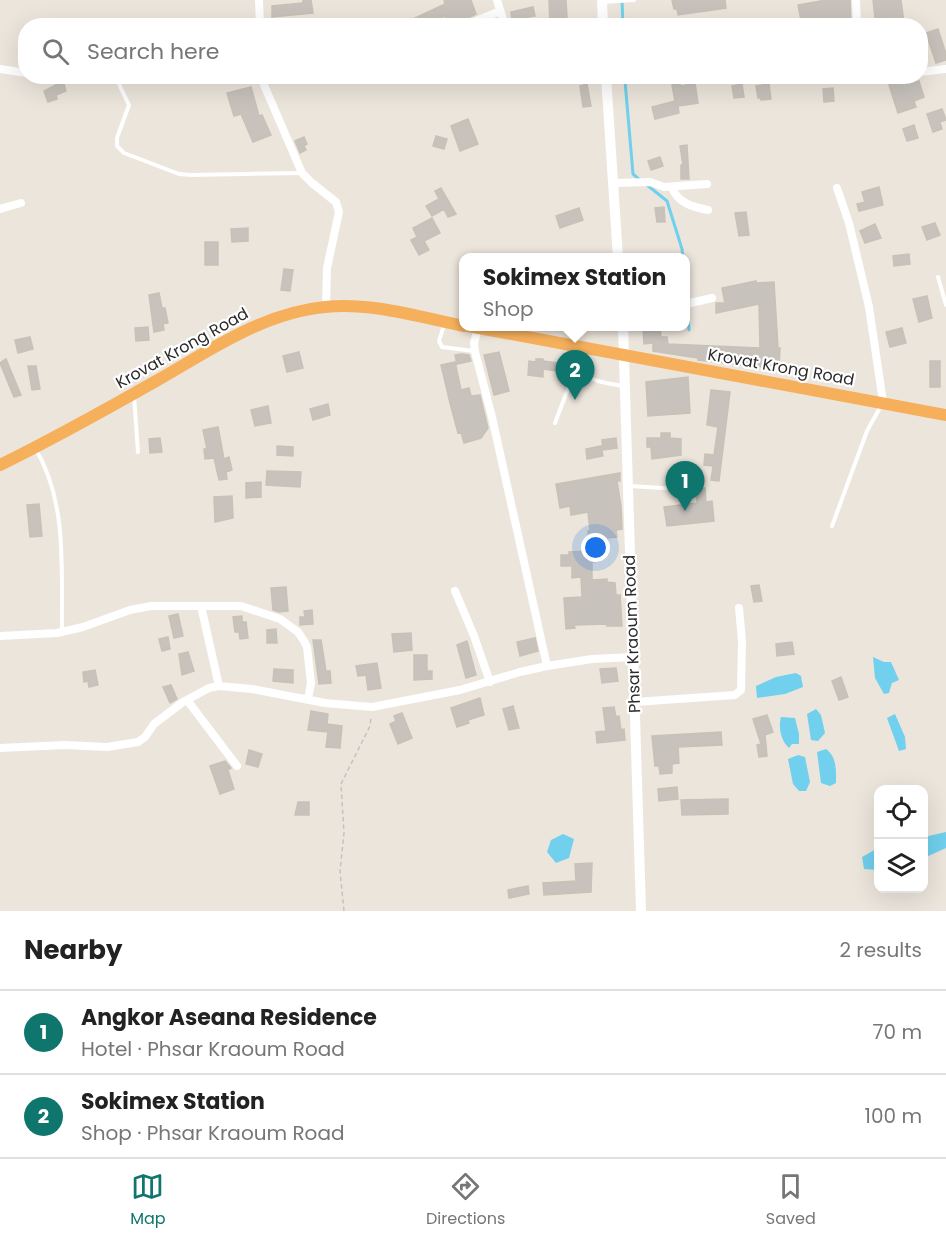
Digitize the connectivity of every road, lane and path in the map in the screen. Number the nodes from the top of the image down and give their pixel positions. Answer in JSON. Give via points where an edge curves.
{"nodes":[{"id":1,"x":259,"y":0,"type":"edge"},
{"id":2,"x":497,"y":0,"type":"edge"},
{"id":3,"x":629,"y":0,"type":"edge"},
{"id":4,"x":634,"y":0,"type":"edge"},
{"id":5,"x":856,"y":0,"type":"edge"},
{"id":6,"x":606,"y":1,"type":"edge"},
{"id":7,"x":500,"y":11,"type":"junction"},
{"id":8,"x":260,"y":18,"type":"edge"},
{"id":9,"x":483,"y":18,"type":"edge"},
{"id":10,"x":502,"y":18,"type":"edge"},
{"id":11,"x":604,"y":18,"type":"edge"},
{"id":12,"x":857,"y":18,"type":"edge"},
{"id":13,"x":0,"y":69,"type":"edge"},
{"id":14,"x":946,"y":69,"type":"edge"},
{"id":15,"x":928,"y":71,"type":"edge"},
{"id":16,"x":18,"y":72,"type":"edge"},
{"id":17,"x":119,"y":84,"type":"edge"},
{"id":18,"x":264,"y":84,"type":"edge"},
{"id":19,"x":609,"y":84,"type":"edge"},
{"id":20,"x":302,"y":173,"type":"junction"},
{"id":21,"x":613,"y":183,"type":"junction"},
{"id":22,"x":707,"y":184,"type":"dead end"},
{"id":23,"x":672,"y":187,"type":"junction"},
{"id":24,"x":837,"y":188,"type":"dead end"},
{"id":25,"x":21,"y":203,"type":"dead end"},
{"id":26,"x":0,"y":209,"type":"edge"},
{"id":27,"x":708,"y":210,"type":"dead end"},
{"id":28,"x":618,"y":253,"type":"edge"},
{"id":29,"x":938,"y":277,"type":"dead end"},
{"id":30,"x":712,"y":298,"type":"dead end"},
{"id":31,"x":690,"y":302,"type":"edge"},
{"id":32,"x":946,"y":305,"type":"edge"},
{"id":33,"x":326,"y":306,"type":"junction"},
{"id":34,"x":445,"y":322,"type":"junction"},
{"id":35,"x":459,"y":325,"type":"edge"},
{"id":36,"x":471,"y":331,"type":"edge"},
{"id":37,"x":492,"y":331,"type":"edge"},
{"id":38,"x":623,"y":331,"type":"edge"},
{"id":39,"x":573,"y":346,"type":"junction"},
{"id":40,"x":475,"y":352,"type":"junction"},
{"id":41,"x":625,"y":357,"type":"junction"},
{"id":42,"x":577,"y":364,"type":"junction"},
{"id":43,"x":626,"y":387,"type":"junction"},
{"id":44,"x":134,"y":394,"type":"junction"},
{"id":45,"x":883,"y":402,"type":"junction"},
{"id":46,"x":946,"y":415,"type":"edge"},
{"id":47,"x":555,"y":423,"type":"dead end"},
{"id":48,"x":34,"y":448,"type":"junction"},
{"id":49,"x":138,"y":452,"type":"dead end"},
{"id":50,"x":0,"y":465,"type":"edge"},
{"id":51,"x":628,"y":486,"type":"junction"},
{"id":52,"x":679,"y":489,"type":"dead end"},
{"id":53,"x":832,"y":526,"type":"dead end"},
{"id":54,"x":455,"y":591,"type":"dead end"},
{"id":55,"x":201,"y":606,"type":"junction"},
{"id":56,"x":740,"y":608,"type":"dead end"},
{"id":57,"x":62,"y":632,"type":"junction"},
{"id":58,"x":0,"y":636,"type":"edge"},
{"id":59,"x":633,"y":657,"type":"junction"},
{"id":60,"x":547,"y":666,"type":"junction"},
{"id":61,"x":490,"y":682,"type":"junction"},
{"id":62,"x":219,"y":686,"type":"junction"},
{"id":63,"x":308,"y":699,"type":"junction"},
{"id":64,"x":187,"y":700,"type":"junction"},
{"id":65,"x":634,"y":702,"type":"junction"},
{"id":66,"x":372,"y":707,"type":"junction"},
{"id":67,"x":0,"y":748,"type":"edge"},
{"id":68,"x":237,"y":766,"type":"dead end"},
{"id":69,"x":344,"y":911,"type":"edge"},
{"id":70,"x":641,"y":911,"type":"edge"}],
"edges":[{"from":1,"to":8,"type":"street"},
{"from":2,"to":7,"type":"street"},
{"from":3,"to":4,"type":"lane"},
{"from":3,"to":6,"type":"lane"},
{"from":5,"to":12,"type":"street"},
{"from":6,"to":11,"type":"main road"},
{"from":7,"to":9,"type":"street"},
{"from":7,"to":10,"type":"street"},
{"from":13,"to":16,"type":"street"},
{"from":14,"to":15,"type":"street"},
{"from":17,"to":20,"type":"lane","via":[[129,105],[117,138],[117,146],[124,153],[179,174]]},
{"from":18,"to":20,"type":"street"},
{"from":19,"to":21,"type":"main road"},
{"from":20,"to":33,"type":"street","via":[[336,202],[339,212],[327,268]]},
{"from":21,"to":23,"type":"street","via":[[653,182],[664,188]]},
{"from":21,"to":28,"type":"main road"},
{"from":22,"to":23,"type":"street"},
{"from":23,"to":27,"type":"street","via":[[678,198]]},
{"from":24,"to":45,"type":"street","via":[[869,307]]},
{"from":25,"to":26,"type":"street"},
{"from":29,"to":32,"type":"lane"},
{"from":30,"to":31,"type":"street"},
{"from":33,"to":34,"type":"highway","name":"Krovat Krong Road","via":[[366,307]]},
{"from":33,"to":44,"type":"highway","name":"Krovat Krong Road","via":[[252,327]]},
{"from":34,"to":35,"type":"highway","name":"Krovat Krong Road"},
{"from":34,"to":40,"type":"lane","via":[[439,341],[442,347]]},
{"from":36,"to":40,"type":"street"},
{"from":37,"to":39,"type":"highway","name":"Krovat Krong Road"},
{"from":38,"to":41,"type":"main road","name":"Phsar Kraoum Road"},
{"from":39,"to":41,"type":"highway","name":"Krovat Krong Road"},
{"from":39,"to":42,"type":"lane"},
{"from":40,"to":60,"type":"street"},
{"from":41,"to":43,"type":"main road","name":"Phsar Kraoum Road"},
{"from":41,"to":45,"type":"highway","name":"Krovat Krong Road"},
{"from":42,"to":43,"type":"lane","via":[[594,381]]},
{"from":42,"to":47,"type":"lane"},
{"from":43,"to":51,"type":"main road","name":"Phsar Kraoum Road"},
{"from":44,"to":48,"type":"highway","name":"Krovat Krong Road"},
{"from":44,"to":49,"type":"lane"},
{"from":45,"to":46,"type":"highway","name":"Krovat Krong Road"},
{"from":45,"to":53,"type":"lane","via":[[867,431]]},
{"from":48,"to":50,"type":"highway","name":"Krovat Krong Road"},
{"from":48,"to":57,"type":"lane","via":[[46,467],[57,505]]},
{"from":51,"to":52,"type":"lane"},
{"from":51,"to":59,"type":"main road","name":"Phsar Kraoum Road"},
{"from":54,"to":61,"type":"street"},
{"from":55,"to":57,"type":"street","via":[[151,606]]},
{"from":55,"to":62,"type":"street"},
{"from":55,"to":63,"type":"street","via":[[255,609],[298,632],[308,647]]},
{"from":56,"to":65,"type":"street","via":[[741,690],[735,695]]},
{"from":57,"to":58,"type":"street"},
{"from":59,"to":60,"type":"street"},
{"from":59,"to":65,"type":"main road","name":"Phsar Kraoum Road"},
{"from":60,"to":61,"type":"street"},
{"from":61,"to":66,"type":"street"},
{"from":62,"to":63,"type":"street"},
{"from":62,"to":64,"type":"street"},
{"from":63,"to":66,"type":"street"},
{"from":64,"to":67,"type":"street","via":[[154,724],[138,742],[100,747]]},
{"from":64,"to":68,"type":"street"},
{"from":65,"to":70,"type":"main road","name":"Phsar Kraoum Road"},
{"from":66,"to":69,"type":"path","via":[[370,726],[341,784],[344,833],[340,871]]}]}
